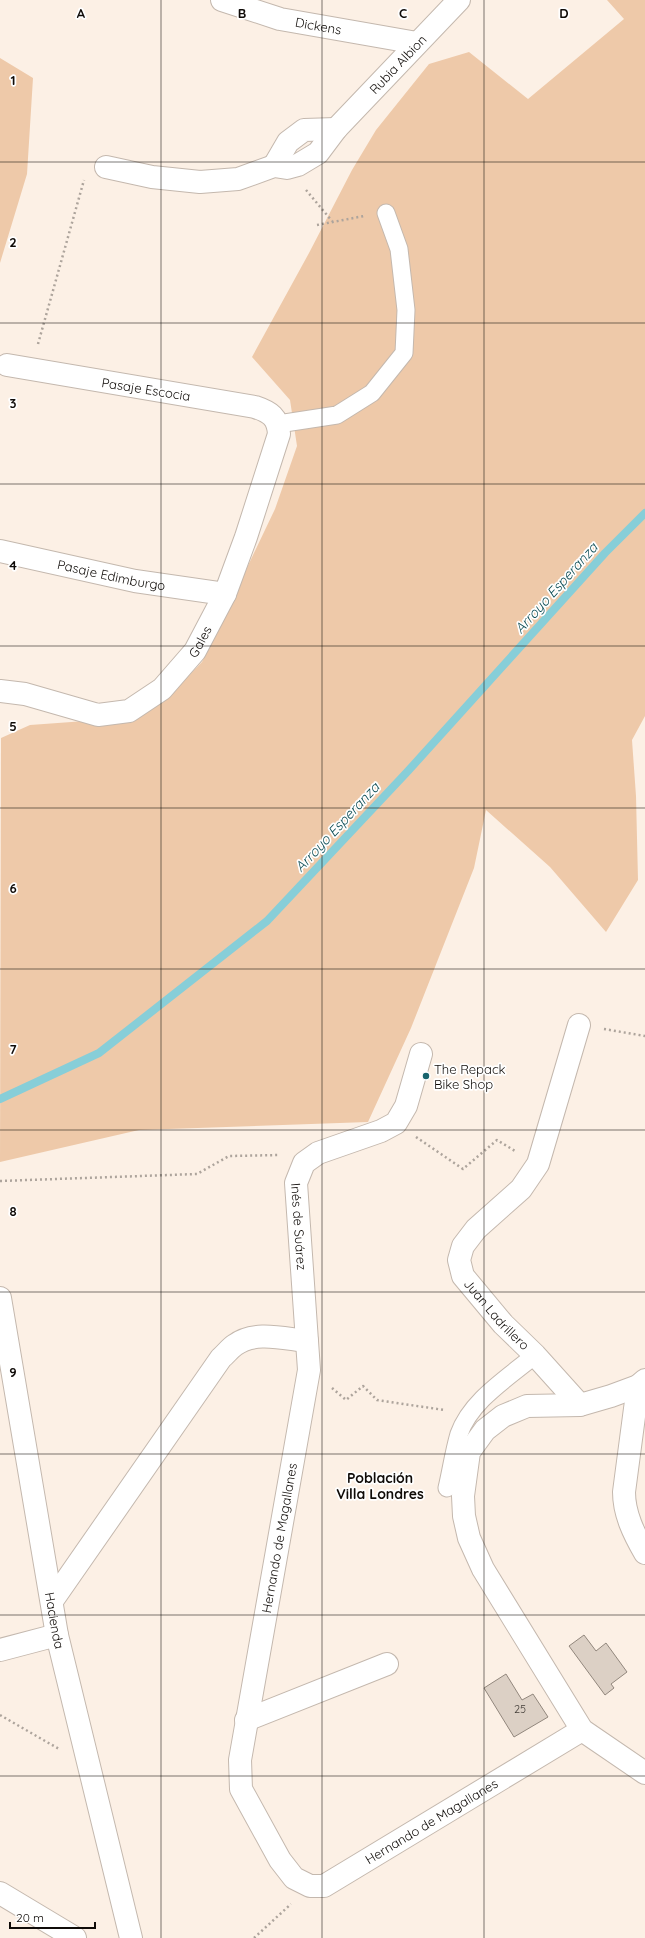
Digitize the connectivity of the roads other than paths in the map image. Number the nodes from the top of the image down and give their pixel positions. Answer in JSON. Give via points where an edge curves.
{"nodes":[{"id":1,"x":222,"y":0,"type":"edge"},
{"id":2,"x":459,"y":0,"type":"edge"},
{"id":3,"x":417,"y":43,"type":"junction"},
{"id":4,"x":106,"y":166,"type":"road end"},
{"id":5,"x":386,"y":213,"type":"road end"},
{"id":6,"x":7,"y":365,"type":"dead end"},
{"id":7,"x":278,"y":424,"type":"junction"},
{"id":8,"x":0,"y":551,"type":"edge"},
{"id":9,"x":225,"y":594,"type":"junction"},
{"id":10,"x":0,"y":691,"type":"edge"},
{"id":11,"x":579,"y":1025,"type":"road end"},
{"id":12,"x":421,"y":1054,"type":"dead end"},
{"id":13,"x":0,"y":1298,"type":"edge"},
{"id":14,"x":307,"y":1341,"type":"junction"},
{"id":15,"x":535,"y":1355,"type":"junction"},
{"id":16,"x":309,"y":1370,"type":"joint"},
{"id":17,"x":641,"y":1383,"type":"edge"},
{"id":18,"x":580,"y":1405,"type":"junction"},
{"id":19,"x":447,"y":1488,"type":"dead end"},
{"id":20,"x":645,"y":1553,"type":"edge"},
{"id":21,"x":52,"y":1601,"type":"junction"},
{"id":22,"x":57,"y":1635,"type":"junction"},
{"id":23,"x":0,"y":1650,"type":"edge"},
{"id":24,"x":387,"y":1664,"type":"dead end"},
{"id":25,"x":246,"y":1720,"type":"junction"},
{"id":26,"x":582,"y":1730,"type":"junction"},
{"id":27,"x":645,"y":1773,"type":"edge"},
{"id":28,"x":0,"y":1893,"type":"edge"},
{"id":29,"x":75,"y":1938,"type":"edge"},
{"id":30,"x":131,"y":1938,"type":"edge"}],
"edges":[{"from":1,"to":3,"type":"street","name":"Dickens","via":[[280,18]]},
{"from":2,"to":3,"type":"street","name":"Rubia Albion"},
{"from":3,"to":4,"type":"street","name":"Rubia Albion","via":[[336,129],[304,130],[288,142],[281,167],[238,179],[200,182],[152,177]]},
{"from":5,"to":7,"type":"lane","via":[[399,249],[406,310],[404,353],[372,393],[337,415]]},
{"from":6,"to":7,"type":"street","name":"Pasaje Escocia","via":[[255,407],[268,412]]},
{"from":7,"to":9,"type":"street","name":"Gales","via":[[276,444]]},
{"from":8,"to":9,"type":"street","name":"Pasaje Edimburgo","via":[[135,581]]},
{"from":9,"to":10,"type":"street","name":"Gales","via":[[195,651],[162,688],[129,711],[98,715],[25,694]]},
{"from":11,"to":15,"type":"street","name":"Juan Ladrillero","via":[[538,1164],[521,1189],[476,1229],[463,1246],[459,1260],[463,1276],[503,1324]]},
{"from":12,"to":14,"type":"street","name":"Inés de Suárez","via":[[406,1106],[396,1123],[381,1131],[318,1153],[304,1163],[296,1183]]},
{"from":13,"to":21,"type":"street","name":"Hacienda"},
{"from":14,"to":16,"type":"street","name":"Inés de Suárez"},
{"from":14,"to":21,"type":"street","via":[[276,1337],[253,1338],[236,1344],[221,1358]]},
{"from":15,"to":18,"type":"street","name":"Juan Ladrillero"},
{"from":15,"to":19,"type":"lane","via":[[486,1395],[470,1414],[460,1434]]},
{"from":16,"to":25,"type":"street","name":"Hernando de Magallanes"},
{"from":17,"to":18,"type":"street","via":[[611,1396]]},
{"from":17,"to":20,"type":"street","via":[[624,1504],[634,1534]]},
{"from":18,"to":26,"type":"street","via":[[527,1406],[503,1416],[485,1430],[469,1452],[463,1496],[469,1538],[483,1568]]},
{"from":21,"to":22,"type":"street","name":"Hacienda"},
{"from":22,"to":23,"type":"street"},
{"from":22,"to":30,"type":"street","name":"Hacienda"},
{"from":24,"to":25,"type":"street"},
{"from":25,"to":26,"type":"street","name":"Hernando de Magallanes","via":[[240,1760],[241,1789],[280,1860],[294,1878],[310,1886],[324,1886]]},
{"from":26,"to":27,"type":"street"},
{"from":28,"to":29,"type":"street"}]}
